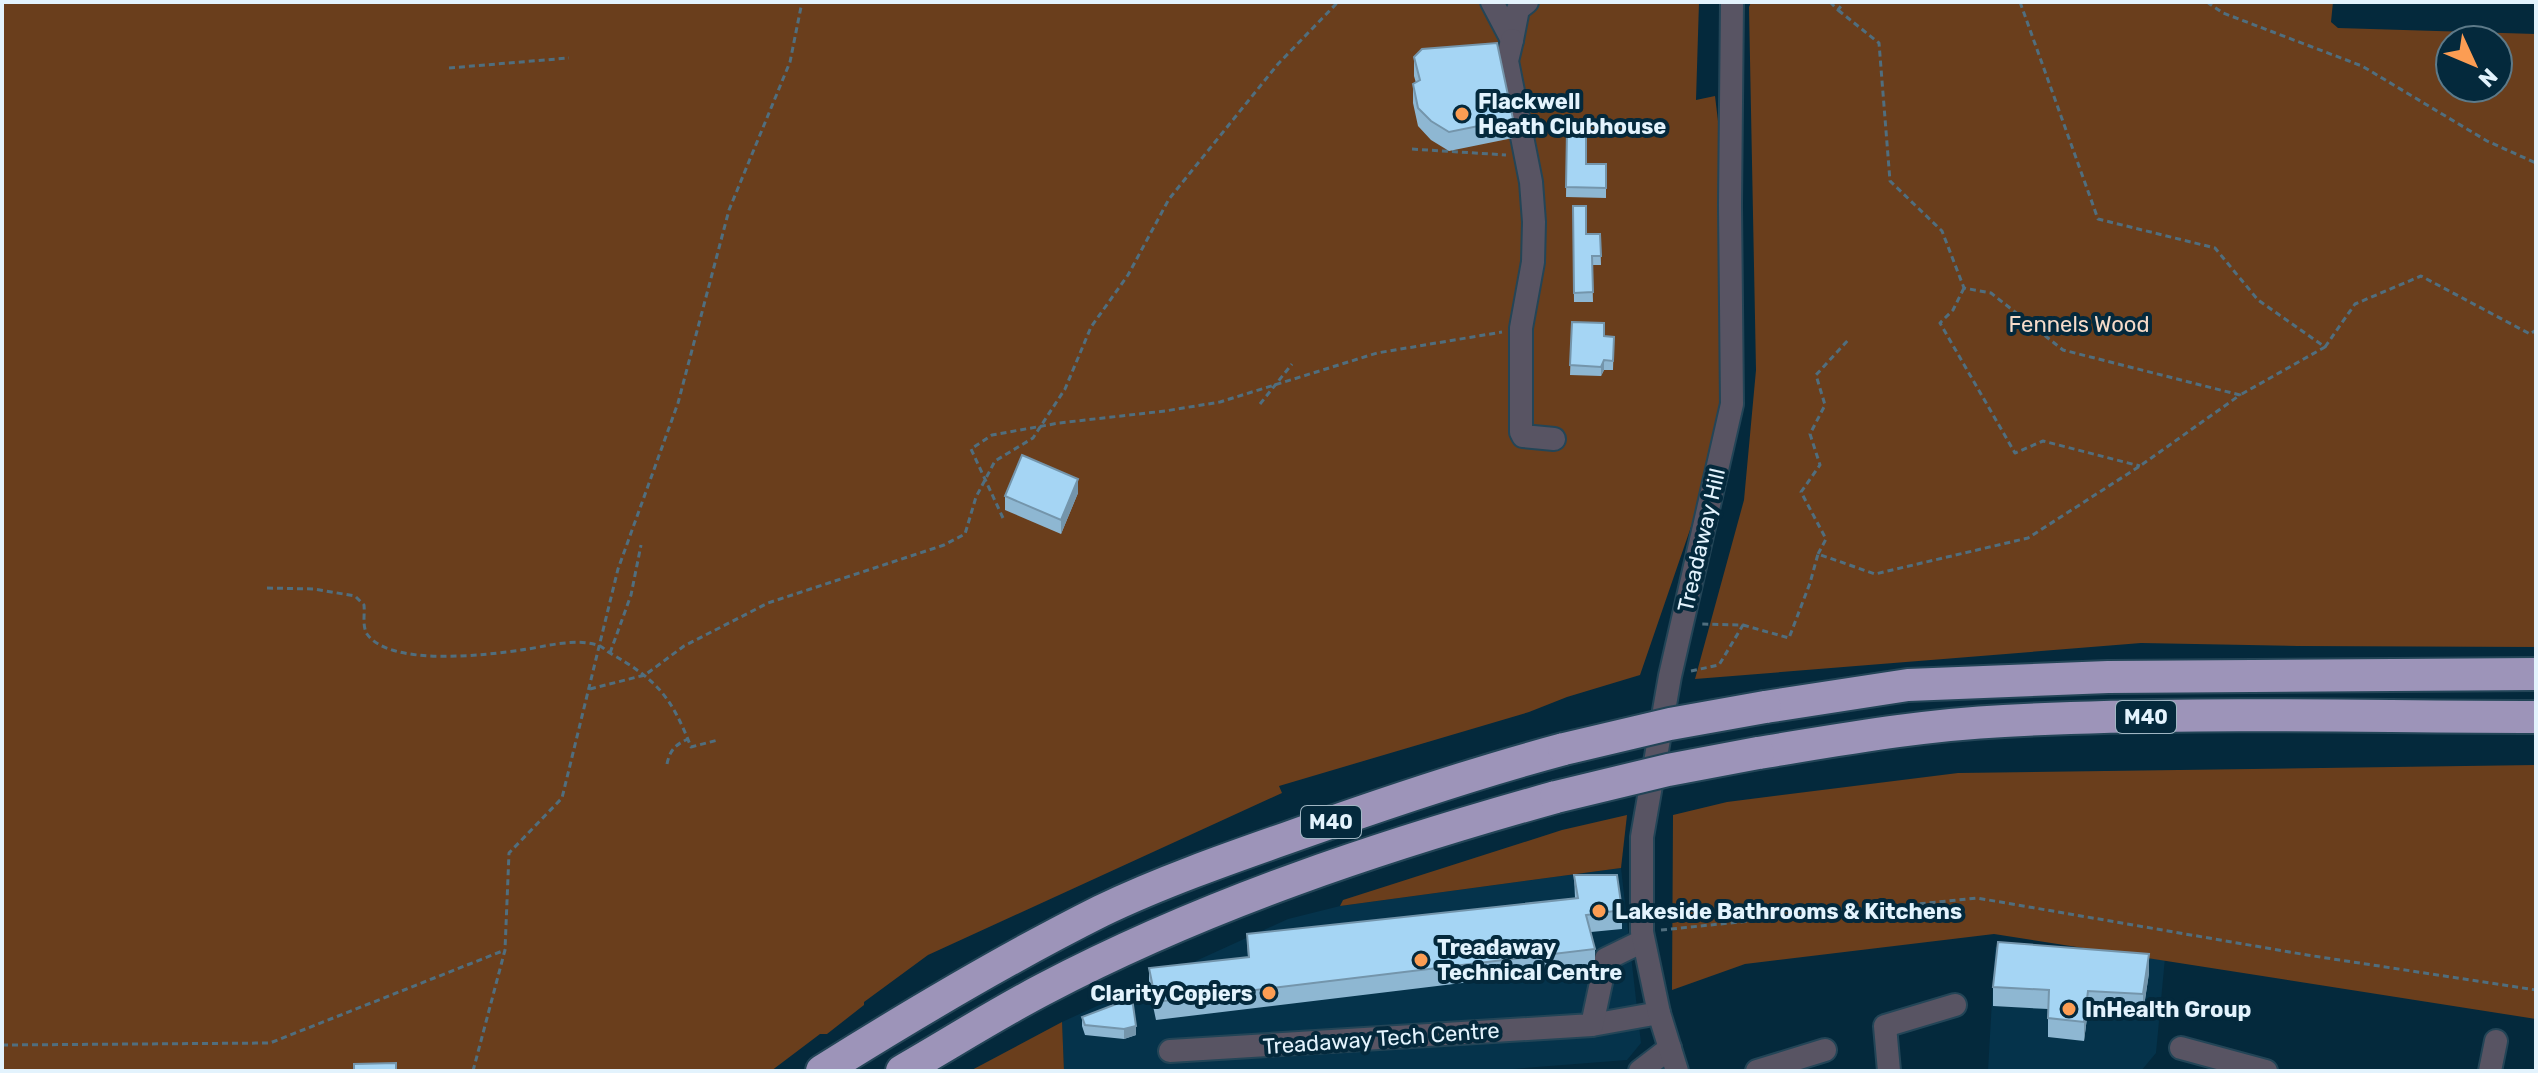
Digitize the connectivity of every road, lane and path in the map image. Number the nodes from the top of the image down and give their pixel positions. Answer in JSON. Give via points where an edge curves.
{"nodes":[{"id":1,"x":802,"y":2,"type":"edge"},
{"id":2,"x":1338,"y":2,"type":"edge"},
{"id":3,"x":1492,"y":2,"type":"edge"},
{"id":4,"x":1527,"y":2,"type":"edge"},
{"id":5,"x":1732,"y":2,"type":"edge"},
{"id":6,"x":1830,"y":2,"type":"edge"},
{"id":7,"x":1844,"y":2,"type":"edge"},
{"id":8,"x":2020,"y":2,"type":"edge"},
{"id":9,"x":2207,"y":2,"type":"edge"},
{"id":10,"x":1838,"y":10,"type":"junction"},
{"id":11,"x":1512,"y":40,"type":"junction"},
{"id":12,"x":569,"y":58,"type":"dead end"},
{"id":13,"x":449,"y":68,"type":"dead end"},
{"id":14,"x":1412,"y":149,"type":"dead end"},
{"id":15,"x":1525,"y":156,"type":"junction"},
{"id":16,"x":2536,"y":163,"type":"edge"},
{"id":17,"x":1964,"y":288,"type":"junction"},
{"id":18,"x":1521,"y":328,"type":"junction"},
{"id":19,"x":2536,"y":330,"type":"edge"},
{"id":20,"x":1849,"y":339,"type":"dead end"},
{"id":21,"x":2325,"y":347,"type":"junction"},
{"id":22,"x":1292,"y":364,"type":"dead end"},
{"id":23,"x":1275,"y":383,"type":"junction"},
{"id":24,"x":2240,"y":395,"type":"junction"},
{"id":25,"x":1260,"y":404,"type":"dead end"},
{"id":26,"x":1041,"y":426,"type":"junction"},
{"id":27,"x":1554,"y":439,"type":"dead end"},
{"id":28,"x":2140,"y":466,"type":"junction"},
{"id":29,"x":984,"y":482,"type":"junction"},
{"id":30,"x":1003,"y":518,"type":"dead end"},
{"id":31,"x":641,"y":545,"type":"dead end"},
{"id":32,"x":1818,"y":554,"type":"junction"},
{"id":33,"x":267,"y":588,"type":"dead end"},
{"id":34,"x":1682,"y":624,"type":"junction"},
{"id":35,"x":1743,"y":625,"type":"junction"},
{"id":36,"x":600,"y":646,"type":"junction"},
{"id":37,"x":610,"y":653,"type":"junction"},
{"id":38,"x":2536,"y":674,"type":"edge"},
{"id":39,"x":645,"y":675,"type":"junction"},
{"id":40,"x":1670,"y":676,"type":"junction"},
{"id":41,"x":590,"y":689,"type":"junction"},
{"id":42,"x":2536,"y":717,"type":"edge"},
{"id":43,"x":688,"y":739,"type":"junction"},
{"id":44,"x":718,"y":740,"type":"dead end"},
{"id":45,"x":667,"y":764,"type":"dead end"},
{"id":46,"x":1643,"y":937,"type":"junction"},
{"id":47,"x":505,"y":950,"type":"junction"},
{"id":48,"x":2536,"y":990,"type":"edge"},
{"id":49,"x":1955,"y":1005,"type":"dead end"},
{"id":50,"x":1659,"y":1013,"type":"junction"},
{"id":51,"x":1592,"y":1025,"type":"junction"},
{"id":52,"x":2496,"y":1041,"type":"dead end"},
{"id":53,"x":2,"y":1045,"type":"edge"},
{"id":54,"x":1670,"y":1048,"type":"junction"},
{"id":55,"x":2181,"y":1048,"type":"dead end"},
{"id":56,"x":1825,"y":1050,"type":"dead end"},
{"id":57,"x":1170,"y":1051,"type":"dead end"},
{"id":58,"x":473,"y":1071,"type":"edge"},
{"id":59,"x":822,"y":1071,"type":"edge"},
{"id":60,"x":902,"y":1071,"type":"edge"},
{"id":61,"x":1640,"y":1071,"type":"edge"},
{"id":62,"x":1677,"y":1071,"type":"edge"},
{"id":63,"x":1757,"y":1071,"type":"edge"},
{"id":64,"x":1889,"y":1071,"type":"edge"},
{"id":65,"x":2266,"y":1071,"type":"edge"},
{"id":66,"x":2490,"y":1071,"type":"edge"}],
"edges":[{"from":1,"to":36,"type":"path","via":[[790,62],[729,210],[678,403],[618,569]]},
{"from":2,"to":26,"type":"path","via":[[1278,64],[1169,199],[1128,275],[1091,327],[1065,389]]},
{"from":3,"to":11,"type":"street"},
{"from":4,"to":11,"type":"street","via":[[1518,9]]},
{"from":5,"to":34,"type":"street","name":"Treadaway Hill","via":[[1732,404]]},
{"from":6,"to":10,"type":"path"},
{"from":7,"to":10,"type":"path"},
{"from":8,"to":21,"type":"path","via":[[2098,219],[2215,248],[2258,300]]},
{"from":9,"to":16,"type":"path","via":[[2223,13],[2362,66],[2487,141]]},
{"from":10,"to":17,"type":"path","via":[[1879,43],[1890,181],[1942,231]]},
{"from":11,"to":15,"type":"street","via":[[1507,61]]},
{"from":12,"to":13,"type":"path"},
{"from":14,"to":15,"type":"path"},
{"from":15,"to":18,"type":"street","via":[[1531,182],[1533,262]]},
{"from":17,"to":24,"type":"path","via":[[1991,293],[2063,350]]},
{"from":17,"to":28,"type":"path","via":[[1940,323],[2015,453],[2043,441]]},
{"from":18,"to":23,"type":"path","via":[[1377,353]]},
{"from":18,"to":27,"type":"street","via":[[1521,432]]},
{"from":19,"to":21,"type":"path","via":[[2530,334],[2421,276],[2355,304]]},
{"from":20,"to":32,"type":"path","via":[[1816,375],[1825,405],[1810,434],[1820,465],[1801,492],[1826,539]]},
{"from":21,"to":24,"type":"path"},
{"from":22,"to":23,"type":"path"},
{"from":23,"to":25,"type":"path"},
{"from":23,"to":26,"type":"path","via":[[1220,402]]},
{"from":24,"to":28,"type":"path"},
{"from":26,"to":29,"type":"path","via":[[1033,438],[995,461]]},
{"from":26,"to":29,"type":"path","via":[[992,435],[971,449]]},
{"from":28,"to":32,"type":"path","via":[[2028,538],[1875,574]]},
{"from":29,"to":30,"type":"path"},
{"from":29,"to":39,"type":"path","via":[[965,534],[768,603],[684,646]]},
{"from":31,"to":37,"type":"path","via":[[631,595]]},
{"from":32,"to":35,"type":"path","via":[[1789,638]]},
{"from":33,"to":36,"type":"path","via":[[355,596],[364,605],[366,632],[396,653],[438,656],[564,643]]},
{"from":34,"to":35,"type":"path"},
{"from":34,"to":40,"type":"street","name":"Treadaway Hill"},
{"from":35,"to":40,"type":"path","via":[[1719,665]]},
{"from":36,"to":37,"type":"path"},
{"from":36,"to":41,"type":"path"},
{"from":37,"to":39,"type":"path"},
{"from":38,"to":59,"type":"highway","number":"M40","bridge":true,"via":[[2108,677],[1908,685],[1670,724],[1490,769],[1235,857],[1103,910],[970,980]]},
{"from":39,"to":41,"type":"path"},
{"from":39,"to":43,"type":"path","via":[[663,691]]},
{"from":40,"to":46,"type":"street","name":"Treadaway Hill","via":[[1642,837]]},
{"from":41,"to":47,"type":"path","via":[[562,798],[509,853]]},
{"from":42,"to":60,"type":"highway","number":"M40","bridge":true,"via":[[2002,721],[1867,735],[1668,770],[1444,829],[1216,909],[1043,989]]},
{"from":43,"to":44,"type":"path","via":[[691,747]]},
{"from":43,"to":45,"type":"path","via":[[675,746]]},
{"from":46,"to":48,"type":"path","via":[[1977,898]]},
{"from":46,"to":50,"type":"street","name":"Treadaway Hill"},
{"from":46,"to":51,"type":"street","via":[[1606,959]]},
{"from":47,"to":53,"type":"path","via":[[270,1043]]},
{"from":47,"to":58,"type":"path"},
{"from":49,"to":64,"type":"street","via":[[1885,1026]]},
{"from":50,"to":51,"type":"street","name":"Treadaway Tech Centre"},
{"from":50,"to":54,"type":"street","name":"Treadaway Hill"},
{"from":51,"to":57,"type":"street","name":"Treadaway Tech Centre"},
{"from":52,"to":66,"type":"street"},
{"from":54,"to":61,"type":"street"},
{"from":54,"to":62,"type":"street","name":"Treadaway Hill"},
{"from":55,"to":65,"type":"street"},
{"from":56,"to":63,"type":"street"}]}
